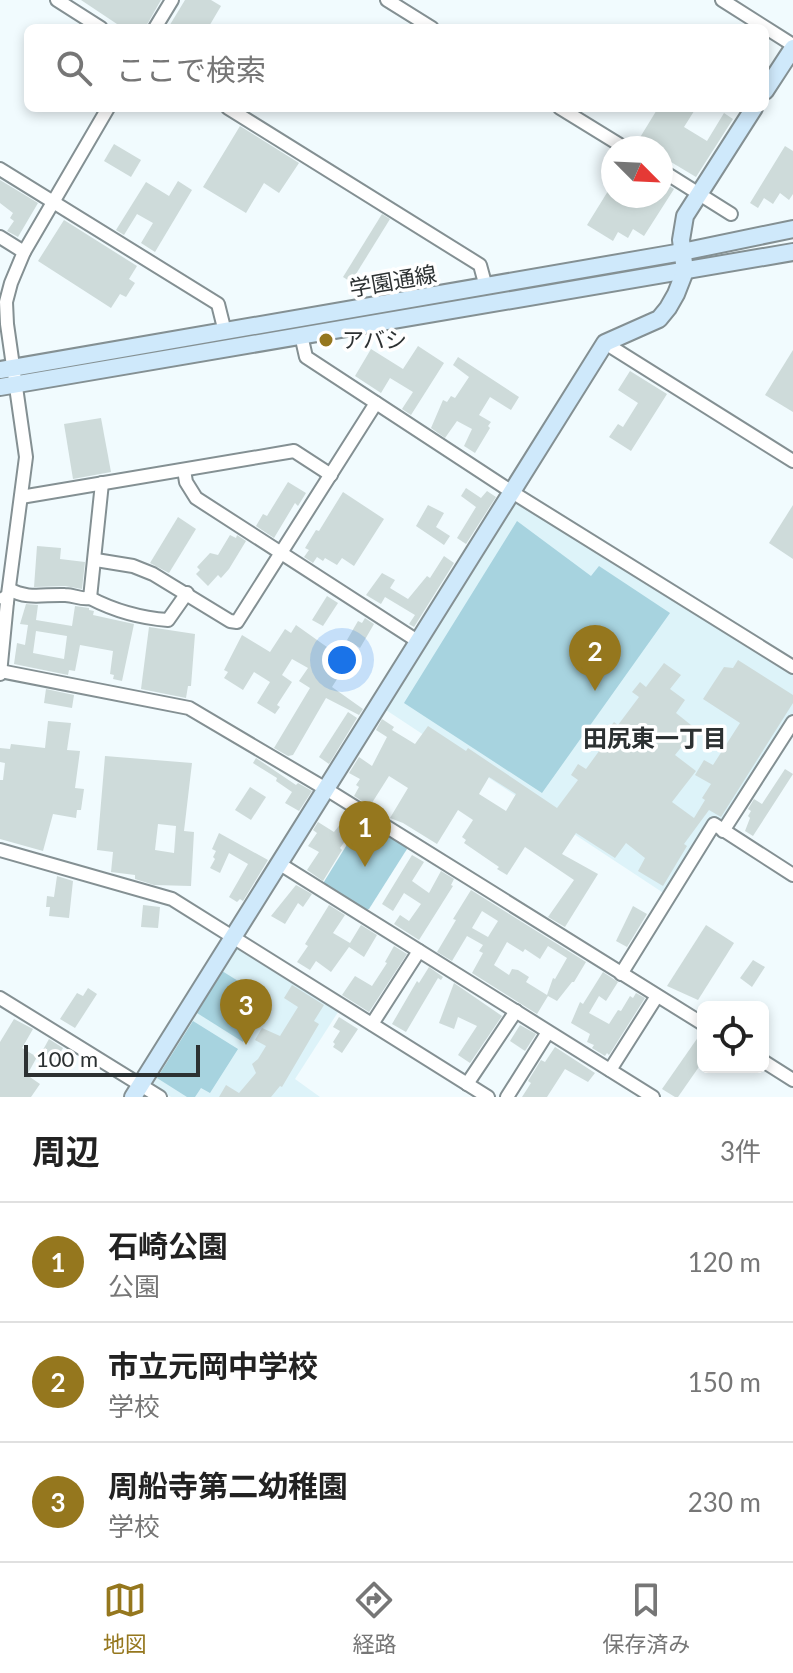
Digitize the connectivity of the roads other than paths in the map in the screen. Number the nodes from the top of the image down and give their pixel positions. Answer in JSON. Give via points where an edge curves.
{"nodes":[{"id":1,"x":57,"y":0,"type":"edge"},
{"id":2,"x":172,"y":0,"type":"edge"},
{"id":3,"x":387,"y":0,"type":"edge"},
{"id":4,"x":722,"y":0,"type":"edge"},
{"id":5,"x":95,"y":24,"type":"edge"},
{"id":6,"x":157,"y":24,"type":"edge"},
{"id":7,"x":426,"y":24,"type":"edge"},
{"id":8,"x":759,"y":24,"type":"edge"},
{"id":9,"x":769,"y":30,"type":"edge"},
{"id":10,"x":793,"y":46,"type":"edge"},
{"id":11,"x":769,"y":85,"type":"edge"},
{"id":12,"x":106,"y":112,"type":"edge"},
{"id":13,"x":234,"y":112,"type":"edge"},
{"id":14,"x":566,"y":112,"type":"edge"},
{"id":15,"x":751,"y":112,"type":"edge"},
{"id":16,"x":606,"y":136,"type":"edge"},
{"id":17,"x":0,"y":169,"type":"edge"},
{"id":18,"x":673,"y":178,"type":"edge"},
{"id":19,"x":698,"y":194,"type":"junction"},
{"id":20,"x":53,"y":202,"type":"junction"},
{"id":21,"x":731,"y":214,"type":"dead end"},
{"id":22,"x":793,"y":229,"type":"edge"},
{"id":23,"x":0,"y":237,"type":"edge"},
{"id":24,"x":24,"y":252,"type":"junction"},
{"id":25,"x":682,"y":252,"type":"junction"},
{"id":26,"x":793,"y":252,"type":"edge"},
{"id":27,"x":685,"y":271,"type":"junction"},
{"id":28,"x":486,"y":287,"type":"junction"},
{"id":29,"x":3,"y":302,"type":"edge"},
{"id":30,"x":225,"y":332,"type":"junction"},
{"id":31,"x":301,"y":335,"type":"junction"},
{"id":32,"x":605,"y":343,"type":"junction"},
{"id":33,"x":8,"y":377,"type":"edge"},
{"id":34,"x":376,"y":403,"type":"junction"},
{"id":35,"x":793,"y":461,"type":"edge"},
{"id":36,"x":184,"y":470,"type":"junction"},
{"id":37,"x":331,"y":475,"type":"junction"},
{"id":38,"x":102,"y":483,"type":"junction"},
{"id":39,"x":512,"y":492,"type":"junction"},
{"id":40,"x":21,"y":497,"type":"junction"},
{"id":41,"x":281,"y":553,"type":"junction"},
{"id":42,"x":96,"y":560,"type":"junction"},
{"id":43,"x":187,"y":593,"type":"junction"},
{"id":44,"x":5,"y":594,"type":"edge"},
{"id":45,"x":90,"y":598,"type":"junction"},
{"id":46,"x":419,"y":642,"type":"junction"},
{"id":47,"x":793,"y":667,"type":"edge"},
{"id":48,"x":0,"y":672,"type":"edge"},
{"id":49,"x":793,"y":722,"type":"edge"},
{"id":50,"x":326,"y":789,"type":"junction"},
{"id":51,"x":723,"y":831,"type":"junction"},
{"id":52,"x":0,"y":850,"type":"edge"},
{"id":53,"x":280,"y":864,"type":"junction"},
{"id":54,"x":793,"y":875,"type":"edge"},
{"id":55,"x":234,"y":938,"type":"junction"},
{"id":56,"x":419,"y":951,"type":"junction"},
{"id":57,"x":621,"y":974,"type":"junction"},
{"id":58,"x":657,"y":996,"type":"junction"},
{"id":59,"x":0,"y":998,"type":"edge"},
{"id":60,"x":516,"y":1011,"type":"junction"},
{"id":61,"x":697,"y":1020,"type":"edge"},
{"id":62,"x":372,"y":1024,"type":"junction"},
{"id":63,"x":548,"y":1032,"type":"junction"},
{"id":64,"x":769,"y":1065,"type":"edge"},
{"id":65,"x":610,"y":1070,"type":"junction"},
{"id":66,"x":793,"y":1080,"type":"edge"},
{"id":67,"x":467,"y":1084,"type":"junction"},
{"id":68,"x":137,"y":1091,"type":"edge"},
{"id":69,"x":160,"y":1097,"type":"edge"},
{"id":70,"x":488,"y":1097,"type":"edge"},
{"id":71,"x":507,"y":1097,"type":"edge"},
{"id":72,"x":653,"y":1097,"type":"edge"}],
"edges":[{"from":1,"to":5,"type":"street"},
{"from":2,"to":6,"type":"street"},
{"from":3,"to":7,"type":"street"},
{"from":4,"to":8,"type":"street"},
{"from":9,"to":10,"type":"street"},
{"from":10,"to":11,"type":"street"},
{"from":12,"to":20,"type":"street"},
{"from":13,"to":28,"type":"street","via":[[480,265]]},
{"from":14,"to":16,"type":"street"},
{"from":15,"to":19,"type":"street"},
{"from":17,"to":20,"type":"street"},
{"from":18,"to":19,"type":"street"},
{"from":19,"to":21,"type":"street"},
{"from":19,"to":25,"type":"street","via":[[685,216]]},
{"from":20,"to":24,"type":"street"},
{"from":20,"to":30,"type":"street","via":[[218,304]]},
{"from":22,"to":25,"type":"street","name":"学園通線"},
{"from":23,"to":24,"type":"street"},
{"from":24,"to":29,"type":"street"},
{"from":25,"to":27,"type":"street"},
{"from":25,"to":28,"type":"street","name":"学園通線"},
{"from":26,"to":27,"type":"street","name":"学園通線"},
{"from":27,"to":31,"type":"street","name":"学園通線"},
{"from":27,"to":32,"type":"street","via":[[659,319]]},
{"from":28,"to":30,"type":"street","name":"学園通線"},
{"from":29,"to":33,"type":"street"},
{"from":30,"to":33,"type":"street","name":"学園通線"},
{"from":31,"to":33,"type":"street","name":"学園通線"},
{"from":31,"to":34,"type":"street","via":[[306,357]]},
{"from":32,"to":35,"type":"street"},
{"from":32,"to":39,"type":"street"},
{"from":33,"to":40,"type":"street","via":[[26,457]]},
{"from":34,"to":37,"type":"street"},
{"from":34,"to":39,"type":"street"},
{"from":36,"to":37,"type":"street","via":[[294,451]]},
{"from":36,"to":38,"type":"street"},
{"from":36,"to":41,"type":"street","via":[[196,498]]},
{"from":37,"to":41,"type":"street"},
{"from":38,"to":40,"type":"street"},
{"from":38,"to":42,"type":"street"},
{"from":39,"to":46,"type":"street"},
{"from":39,"to":47,"type":"street"},
{"from":40,"to":44,"type":"street"},
{"from":41,"to":43,"type":"street","via":[[237,622]]},
{"from":41,"to":46,"type":"street"},
{"from":42,"to":43,"type":"street","via":[[133,566]]},
{"from":42,"to":45,"type":"street"},
{"from":43,"to":45,"type":"street","via":[[168,620],[130,614]]},
{"from":44,"to":45,"type":"street"},
{"from":44,"to":48,"type":"street"},
{"from":46,"to":50,"type":"street"},
{"from":48,"to":50,"type":"street","via":[[189,708]]},
{"from":49,"to":51,"type":"street"},
{"from":50,"to":53,"type":"street"},
{"from":50,"to":57,"type":"street"},
{"from":51,"to":54,"type":"street"},
{"from":51,"to":57,"type":"street","via":[[714,824]]},
{"from":52,"to":55,"type":"street","via":[[172,899]]},
{"from":53,"to":55,"type":"street"},
{"from":53,"to":56,"type":"street"},
{"from":55,"to":62,"type":"street"},
{"from":55,"to":68,"type":"street"},
{"from":56,"to":60,"type":"street"},
{"from":56,"to":62,"type":"street"},
{"from":57,"to":58,"type":"street"},
{"from":58,"to":61,"type":"street"},
{"from":58,"to":65,"type":"street"},
{"from":59,"to":68,"type":"street"},
{"from":60,"to":63,"type":"street"},
{"from":60,"to":67,"type":"street"},
{"from":62,"to":67,"type":"street"},
{"from":63,"to":65,"type":"street"},
{"from":63,"to":71,"type":"street"},
{"from":64,"to":66,"type":"street"},
{"from":65,"to":72,"type":"street"},
{"from":67,"to":70,"type":"street"},
{"from":68,"to":69,"type":"street"}]}
